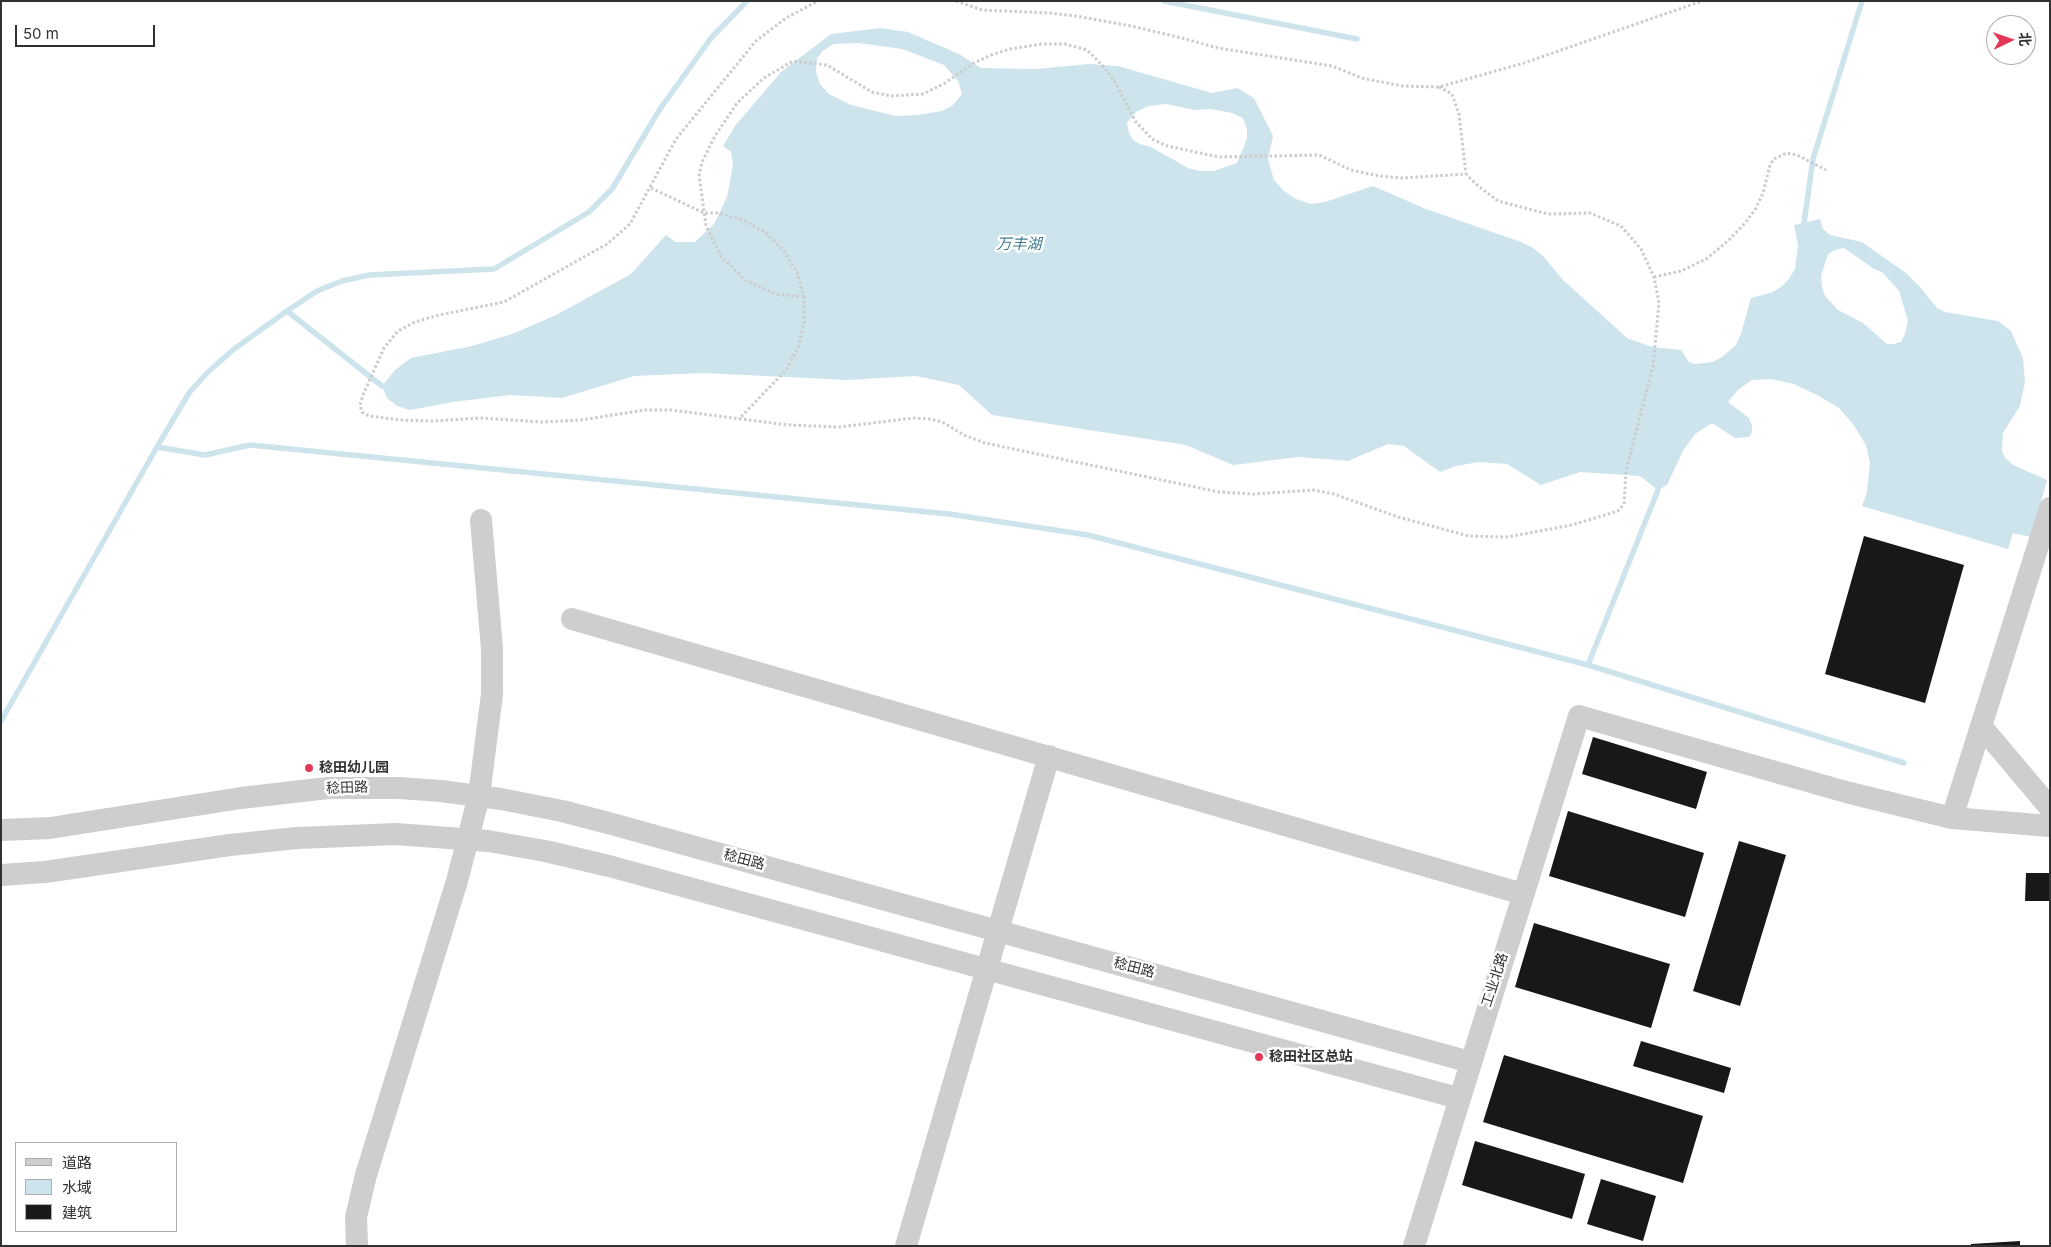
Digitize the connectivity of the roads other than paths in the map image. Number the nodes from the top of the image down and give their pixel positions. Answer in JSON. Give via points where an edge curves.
{"nodes":[{"id":1,"x":2050,"y":508,"type":"edge"},
{"id":2,"x":481,"y":520,"type":"dead end"},
{"id":3,"x":572,"y":619,"type":"dead end"},
{"id":4,"x":1981,"y":726,"type":"junction"},
{"id":5,"x":1049,"y":756,"type":"junction"},
{"id":6,"x":479,"y":796,"type":"junction"},
{"id":7,"x":2050,"y":808,"type":"edge"},
{"id":8,"x":1952,"y":818,"type":"junction"},
{"id":9,"x":2050,"y":826,"type":"edge"},
{"id":10,"x":1,"y":830,"type":"edge"},
{"id":11,"x":469,"y":838,"type":"junction"},
{"id":12,"x":1,"y":875,"type":"edge"},
{"id":13,"x":1523,"y":894,"type":"junction"},
{"id":14,"x":998,"y":931,"type":"junction"},
{"id":15,"x":986,"y":970,"type":"junction"},
{"id":16,"x":1470,"y":1062,"type":"junction"},
{"id":17,"x":1458,"y":1098,"type":"junction"},
{"id":18,"x":357,"y":1246,"type":"edge"},
{"id":19,"x":906,"y":1246,"type":"edge"},
{"id":20,"x":1414,"y":1246,"type":"edge"}],
"edges":[{"from":1,"to":4,"type":"street"},
{"from":2,"to":6,"type":"street","via":[[492,649],[492,694]]},
{"from":3,"to":5,"type":"street"},
{"from":4,"to":7,"type":"street"},
{"from":4,"to":8,"type":"street"},
{"from":5,"to":13,"type":"street"},
{"from":5,"to":14,"type":"street"},
{"from":6,"to":10,"type":"street","name":"稔田路","via":[[399,788],[328,788],[50,828]]},
{"from":6,"to":11,"type":"street"},
{"from":6,"to":14,"type":"street","name":"稔田路","via":[[585,817]]},
{"from":8,"to":9,"type":"street"},
{"from":8,"to":13,"type":"street","name":"工业北路","via":[[1846,792],[1579,716]]},
{"from":11,"to":12,"type":"street","via":[[396,834],[297,838]]},
{"from":11,"to":15,"type":"street","via":[[545,850],[594,862]]},
{"from":11,"to":18,"type":"street","via":[[366,1175],[356,1217]]},
{"from":13,"to":16,"type":"street","name":"工业北路"},
{"from":14,"to":15,"type":"street"},
{"from":14,"to":16,"type":"street","name":"稔田路"},
{"from":15,"to":17,"type":"street"},
{"from":15,"to":19,"type":"street"},
{"from":16,"to":17,"type":"street","name":"工业北路"},
{"from":17,"to":20,"type":"street","name":"工业北路"}]}
